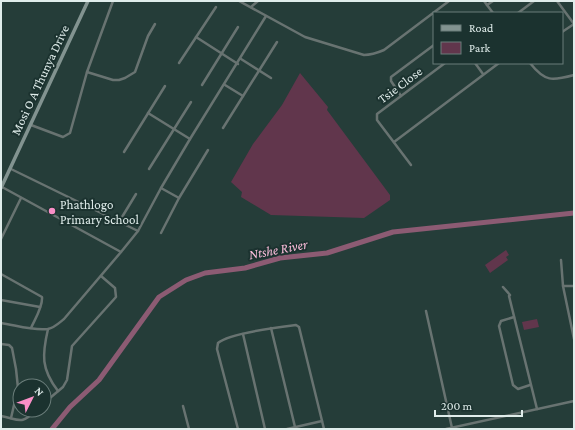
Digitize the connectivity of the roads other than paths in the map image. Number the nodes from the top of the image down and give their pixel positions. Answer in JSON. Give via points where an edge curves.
{"nodes":[{"id":1,"x":88,"y":1,"type":"edge"},
{"id":2,"x":113,"y":1,"type":"edge"},
{"id":3,"x":239,"y":1,"type":"edge"},
{"id":4,"x":258,"y":1,"type":"edge"},
{"id":5,"x":449,"y":1,"type":"edge"},
{"id":6,"x":484,"y":1,"type":"edge"},
{"id":7,"x":493,"y":1,"type":"edge"},
{"id":8,"x":534,"y":1,"type":"edge"},
{"id":9,"x":557,"y":1,"type":"edge"},
{"id":10,"x":487,"y":5,"type":"junction"},
{"id":11,"x":216,"y":7,"type":"dead end"},
{"id":12,"x":251,"y":8,"type":"junction"},
{"id":13,"x":437,"y":12,"type":"edge"},
{"id":14,"x":492,"y":12,"type":"edge"},
{"id":15,"x":519,"y":12,"type":"edge"},
{"id":16,"x":433,"y":15,"type":"edge"},
{"id":17,"x":266,"y":16,"type":"junction"},
{"id":18,"x":154,"y":24,"type":"dead end"},
{"id":19,"x":574,"y":24,"type":"edge"},
{"id":20,"x":238,"y":27,"type":"dead end"},
{"id":21,"x":563,"y":31,"type":"edge"},
{"id":22,"x":196,"y":37,"type":"junction"},
{"id":23,"x":276,"y":42,"type":"dead end"},
{"id":24,"x":433,"y":46,"type":"edge"},
{"id":25,"x":221,"y":54,"type":"junction"},
{"id":26,"x":241,"y":59,"type":"junction"},
{"id":27,"x":179,"y":63,"type":"dead end"},
{"id":28,"x":238,"y":64,"type":"junction"},
{"id":29,"x":445,"y":64,"type":"edge"},
{"id":30,"x":476,"y":64,"type":"edge"},
{"id":31,"x":498,"y":64,"type":"edge"},
{"id":32,"x":531,"y":64,"type":"edge"},
{"id":33,"x":258,"y":70,"type":"junction"},
{"id":34,"x":87,"y":72,"type":"junction"},
{"id":35,"x":483,"y":74,"type":"junction"},
{"id":36,"x":574,"y":75,"type":"edge"},
{"id":37,"x":271,"y":78,"type":"dead end"},
{"id":38,"x":202,"y":85,"type":"dead end"},
{"id":39,"x":225,"y":85,"type":"junction"},
{"id":40,"x":165,"y":86,"type":"dead end"},
{"id":41,"x":243,"y":96,"type":"junction"},
{"id":42,"x":401,"y":96,"type":"junction"},
{"id":43,"x":191,"y":102,"type":"dead end"},
{"id":44,"x":148,"y":113,"type":"junction"},
{"id":45,"x":31,"y":125,"type":"junction"},
{"id":46,"x":223,"y":128,"type":"dead end"},
{"id":47,"x":174,"y":129,"type":"junction"},
{"id":48,"x":190,"y":139,"type":"junction"},
{"id":49,"x":394,"y":142,"type":"junction"},
{"id":50,"x":208,"y":150,"type":"dead end"},
{"id":51,"x":124,"y":152,"type":"dead end"},
{"id":52,"x":411,"y":165,"type":"dead end"},
{"id":53,"x":10,"y":169,"type":"junction"},
{"id":54,"x":150,"y":169,"type":"dead end"},
{"id":55,"x":1,"y":188,"type":"edge"},
{"id":56,"x":161,"y":188,"type":"junction"},
{"id":57,"x":136,"y":194,"type":"dead end"},
{"id":58,"x":21,"y":198,"type":"junction"},
{"id":59,"x":179,"y":198,"type":"junction"},
{"id":60,"x":119,"y":222,"type":"junction"},
{"id":61,"x":138,"y":231,"type":"junction"},
{"id":62,"x":161,"y":233,"type":"dead end"},
{"id":63,"x":1,"y":239,"type":"edge"},
{"id":64,"x":121,"y":252,"type":"junction"},
{"id":65,"x":561,"y":260,"type":"dead end"},
{"id":66,"x":1,"y":274,"type":"edge"},
{"id":67,"x":100,"y":276,"type":"junction"},
{"id":68,"x":563,"y":286,"type":"junction"},
{"id":69,"x":574,"y":286,"type":"edge"},
{"id":70,"x":503,"y":287,"type":"dead end"},
{"id":71,"x":1,"y":300,"type":"edge"},
{"id":72,"x":40,"y":307,"type":"junction"},
{"id":73,"x":426,"y":311,"type":"dead end"},
{"id":74,"x":514,"y":317,"type":"junction"},
{"id":75,"x":1,"y":323,"type":"edge"},
{"id":76,"x":31,"y":328,"type":"junction"},
{"id":77,"x":271,"y":328,"type":"junction"},
{"id":78,"x":48,"y":329,"type":"junction"},
{"id":79,"x":243,"y":334,"type":"junction"},
{"id":80,"x":574,"y":339,"type":"edge"},
{"id":81,"x":1,"y":344,"type":"edge"},
{"id":82,"x":530,"y":385,"type":"junction"},
{"id":83,"x":58,"y":390,"type":"junction"},
{"id":84,"x":52,"y":396,"type":"edge"},
{"id":85,"x":574,"y":401,"type":"edge"},
{"id":86,"x":183,"y":406,"type":"dead end"},
{"id":87,"x":536,"y":409,"type":"junction"},
{"id":88,"x":1,"y":416,"type":"edge"},
{"id":89,"x":11,"y":418,"type":"junction"},
{"id":90,"x":27,"y":418,"type":"edge"},
{"id":91,"x":322,"y":421,"type":"junction"},
{"id":92,"x":295,"y":427,"type":"junction"},
{"id":93,"x":452,"y":428,"type":"junction"},
{"id":94,"x":189,"y":429,"type":"edge"},
{"id":95,"x":238,"y":429,"type":"edge"},
{"id":96,"x":265,"y":429,"type":"edge"},
{"id":97,"x":287,"y":429,"type":"edge"},
{"id":98,"x":324,"y":429,"type":"edge"},
{"id":99,"x":446,"y":429,"type":"edge"}],
"edges":[{"from":1,"to":45,"type":"street","name":"Mosi O A Thunya Drive"},
{"from":2,"to":34,"type":"street"},
{"from":3,"to":12,"type":"street"},
{"from":4,"to":12,"type":"street"},
{"from":5,"to":13,"type":"street"},
{"from":6,"to":10,"type":"street"},
{"from":7,"to":10,"type":"street"},
{"from":8,"to":15,"type":"street"},
{"from":9,"to":19,"type":"street"},
{"from":10,"to":14,"type":"street"},
{"from":11,"to":22,"type":"street"},
{"from":12,"to":17,"type":"street"},
{"from":16,"to":17,"type":"street","via":[[375,55],[364,55],[311,40]]},
{"from":17,"to":26,"type":"street"},
{"from":18,"to":34,"type":"street","via":[[135,72],[125,78],[113,80]]},
{"from":19,"to":21,"type":"street"},
{"from":20,"to":25,"type":"street"},
{"from":22,"to":25,"type":"street"},
{"from":22,"to":27,"type":"street"},
{"from":23,"to":33,"type":"street"},
{"from":24,"to":42,"type":"street","via":[[391,77],[391,82]]},
{"from":25,"to":28,"type":"street"},
{"from":25,"to":38,"type":"street"},
{"from":26,"to":28,"type":"street"},
{"from":26,"to":33,"type":"street"},
{"from":28,"to":39,"type":"street"},
{"from":29,"to":42,"type":"street","name":"Tsie Close"},
{"from":30,"to":35,"type":"street"},
{"from":31,"to":35,"type":"street"},
{"from":32,"to":36,"type":"street","via":[[539,74],[548,79]]},
{"from":33,"to":37,"type":"street"},
{"from":33,"to":41,"type":"street"},
{"from":34,"to":45,"type":"street","via":[[72,129],[67,136],[58,136]]},
{"from":35,"to":49,"type":"street"},
{"from":39,"to":41,"type":"street"},
{"from":39,"to":48,"type":"street"},
{"from":40,"to":44,"type":"street"},
{"from":41,"to":46,"type":"street"},
{"from":42,"to":49,"type":"street","name":"Tsie Close","via":[[376,117]]},
{"from":43,"to":47,"type":"street"},
{"from":44,"to":47,"type":"street"},
{"from":44,"to":51,"type":"street"},
{"from":45,"to":53,"type":"street","name":"Mosi O A Thunya Drive"},
{"from":47,"to":48,"type":"street"},
{"from":47,"to":54,"type":"street"},
{"from":48,"to":56,"type":"street"},
{"from":49,"to":52,"type":"street","name":"Tsie Close"},
{"from":50,"to":59,"type":"street"},
{"from":53,"to":55,"type":"street","name":"Mosi O A Thunya Drive"},
{"from":53,"to":60,"type":"street"},
{"from":55,"to":58,"type":"street"},
{"from":56,"to":59,"type":"street"},
{"from":56,"to":61,"type":"street"},
{"from":57,"to":60,"type":"street"},
{"from":58,"to":63,"type":"street"},
{"from":58,"to":64,"type":"street"},
{"from":59,"to":62,"type":"street"},
{"from":60,"to":61,"type":"street"},
{"from":61,"to":64,"type":"street"},
{"from":64,"to":67,"type":"street"},
{"from":65,"to":68,"type":"street"},
{"from":66,"to":72,"type":"street","via":[[41,296]]},
{"from":67,"to":78,"type":"street","via":[[64,319]]},
{"from":67,"to":83,"type":"street","via":[[115,288],[116,296],[72,346],[68,380]]},
{"from":68,"to":69,"type":"street"},
{"from":68,"to":80,"type":"street"},
{"from":70,"to":74,"type":"street","via":[[510,295]]},
{"from":71,"to":72,"type":"street"},
{"from":72,"to":76,"type":"street"},
{"from":73,"to":93,"type":"street"},
{"from":74,"to":82,"type":"street"},
{"from":74,"to":82,"type":"street","via":[[501,321],[499,326],[514,385],[518,389]]},
{"from":75,"to":76,"type":"street"},
{"from":76,"to":78,"type":"street"},
{"from":77,"to":79,"type":"street"},
{"from":77,"to":91,"type":"street","via":[[296,325],[300,327]]},
{"from":77,"to":92,"type":"street"},
{"from":78,"to":83,"type":"street","via":[[44,346],[45,368]]},
{"from":79,"to":95,"type":"street","via":[[221,340],[217,348]]},
{"from":79,"to":96,"type":"street"},
{"from":81,"to":89,"type":"street","via":[[12,348],[16,369],[18,388]]},
{"from":82,"to":87,"type":"street"},
{"from":83,"to":84,"type":"street"},
{"from":85,"to":87,"type":"street"},
{"from":86,"to":94,"type":"street"},
{"from":87,"to":93,"type":"street"},
{"from":88,"to":89,"type":"street"},
{"from":89,"to":90,"type":"street"},
{"from":91,"to":92,"type":"street"},
{"from":91,"to":98,"type":"street"},
{"from":92,"to":97,"type":"street"},
{"from":93,"to":99,"type":"street"}]}
